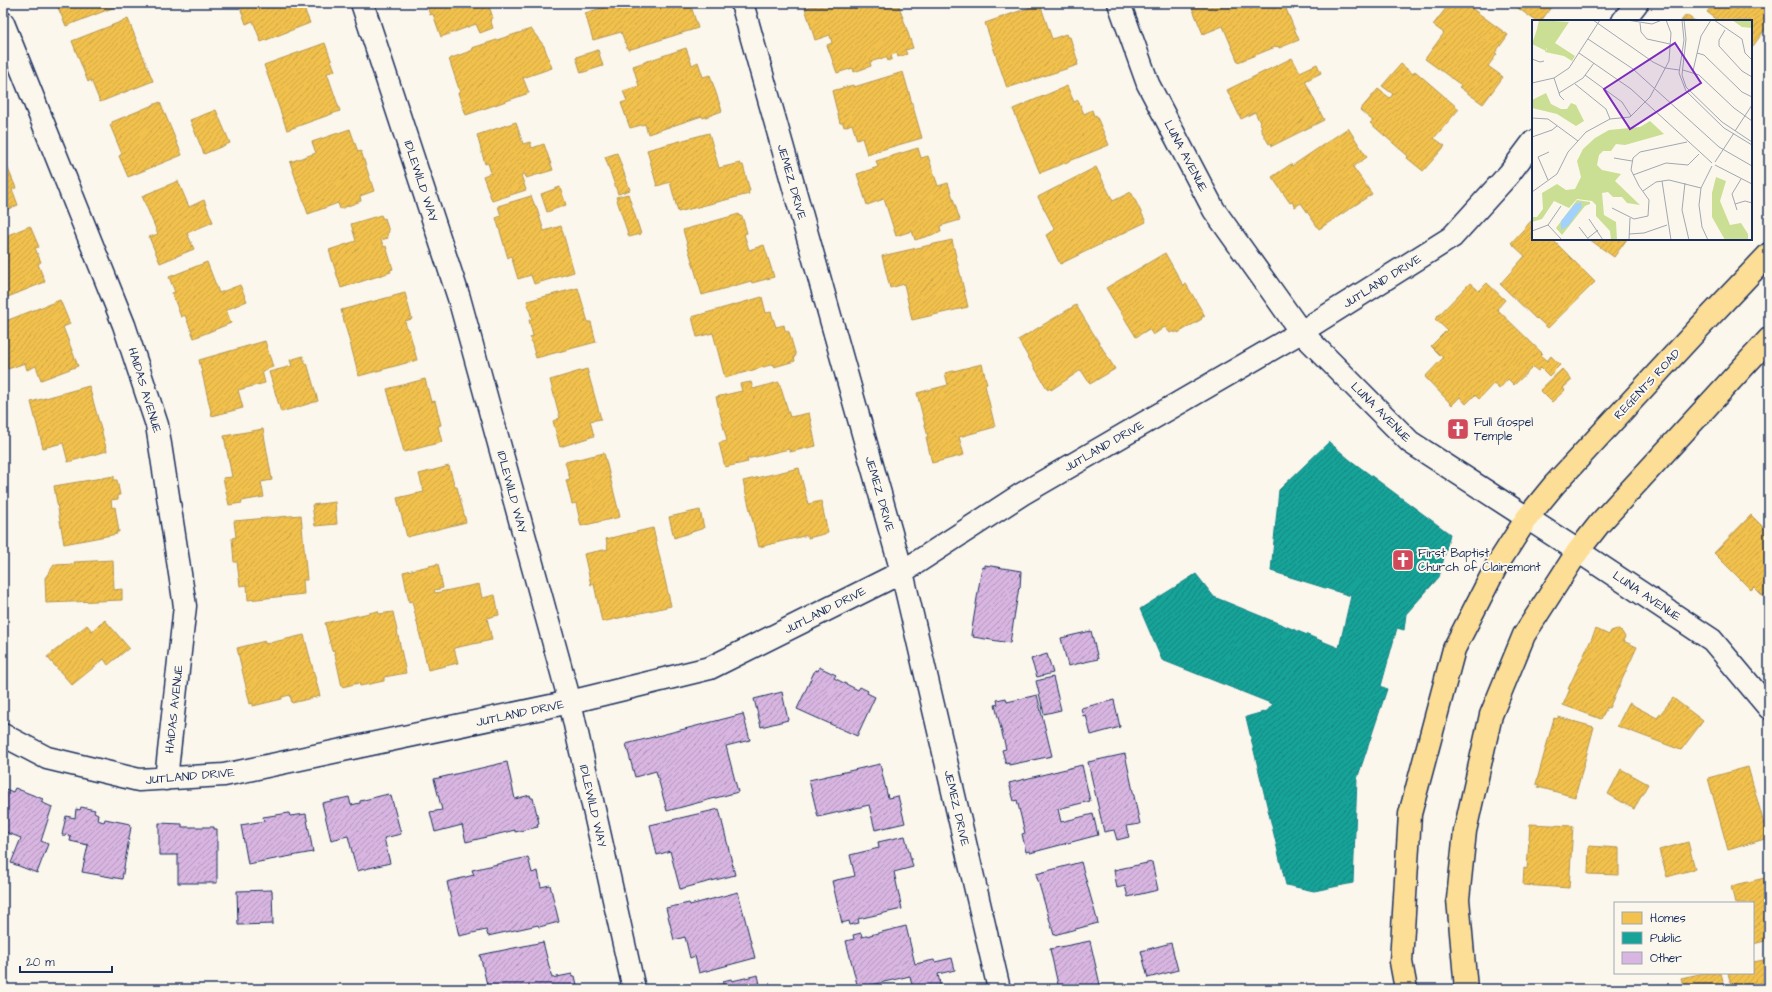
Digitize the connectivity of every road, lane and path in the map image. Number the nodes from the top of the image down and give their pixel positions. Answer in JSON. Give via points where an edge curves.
{"nodes":[{"id":1,"x":362,"y":3,"type":"edge"},
{"id":2,"x":742,"y":3,"type":"edge"},
{"id":3,"x":1120,"y":3,"type":"edge"},
{"id":4,"x":1637,"y":3,"type":"edge"},
{"id":5,"x":1624,"y":20,"type":"edge"},
{"id":6,"x":3,"y":23,"type":"edge"},
{"id":7,"x":1532,"y":143,"type":"edge"},
{"id":8,"x":1769,"y":254,"type":"edge"},
{"id":9,"x":1301,"y":332,"type":"junction"},
{"id":10,"x":1769,"y":339,"type":"edge"},
{"id":11,"x":1527,"y":518,"type":"junction"},
{"id":12,"x":1578,"y":551,"type":"junction"},
{"id":13,"x":902,"y":572,"type":"junction"},
{"id":14,"x":570,"y":702,"type":"junction"},
{"id":15,"x":1768,"y":704,"type":"edge"},
{"id":16,"x":3,"y":735,"type":"edge"},
{"id":17,"x":166,"y":779,"type":"junction"},
{"id":18,"x":634,"y":989,"type":"edge"},
{"id":19,"x":999,"y":989,"type":"edge"},
{"id":20,"x":1406,"y":989,"type":"edge"},
{"id":21,"x":1466,"y":989,"type":"edge"}],
"edges":[{"from":1,"to":14,"type":"street","name":"IDLEWILD WAY","via":[[459,298]]},
{"from":2,"to":13,"type":"street","name":"JEMEZ DRIVE"},
{"from":3,"to":9,"type":"street","name":"LUNA AVENUE","via":[[1148,84],[1214,210]]},
{"from":4,"to":5,"type":"street"},
{"from":6,"to":17,"type":"street","name":"HAIDAS AVENUE","via":[[124,325],[157,425],[185,606]]},
{"from":7,"to":9,"type":"street","name":"JUTLAND DRIVE","via":[[1509,174],[1452,237]]},
{"from":8,"to":11,"type":"main road","name":"REGENTS ROAD","via":[[1554,485]]},
{"from":9,"to":11,"type":"street","name":"LUNA AVENUE","via":[[1410,442]]},
{"from":9,"to":13,"type":"street","name":"JUTLAND DRIVE","via":[[1022,494]]},
{"from":10,"to":12,"type":"main road","via":[[1600,523]]},
{"from":11,"to":12,"type":"street","name":"LUNA AVENUE"},
{"from":11,"to":20,"type":"main road","name":"REGENTS ROAD","via":[[1497,565],[1454,649],[1433,724],[1410,814],[1401,962]]},
{"from":12,"to":15,"type":"street","name":"LUNA AVENUE","via":[[1712,640]]},
{"from":12,"to":21,"type":"main road","via":[[1524,635],[1490,715],[1465,831],[1458,899]]},
{"from":13,"to":14,"type":"street","name":"JUTLAND DRIVE","via":[[710,668]]},
{"from":13,"to":19,"type":"street","name":"JEMEZ DRIVE"},
{"from":14,"to":17,"type":"street","name":"JUTLAND DRIVE","via":[[224,775]]},
{"from":14,"to":18,"type":"street","name":"IDLEWILD WAY"},
{"from":16,"to":17,"type":"street","name":"JUTLAND DRIVE","via":[[47,758],[139,780]]}]}
